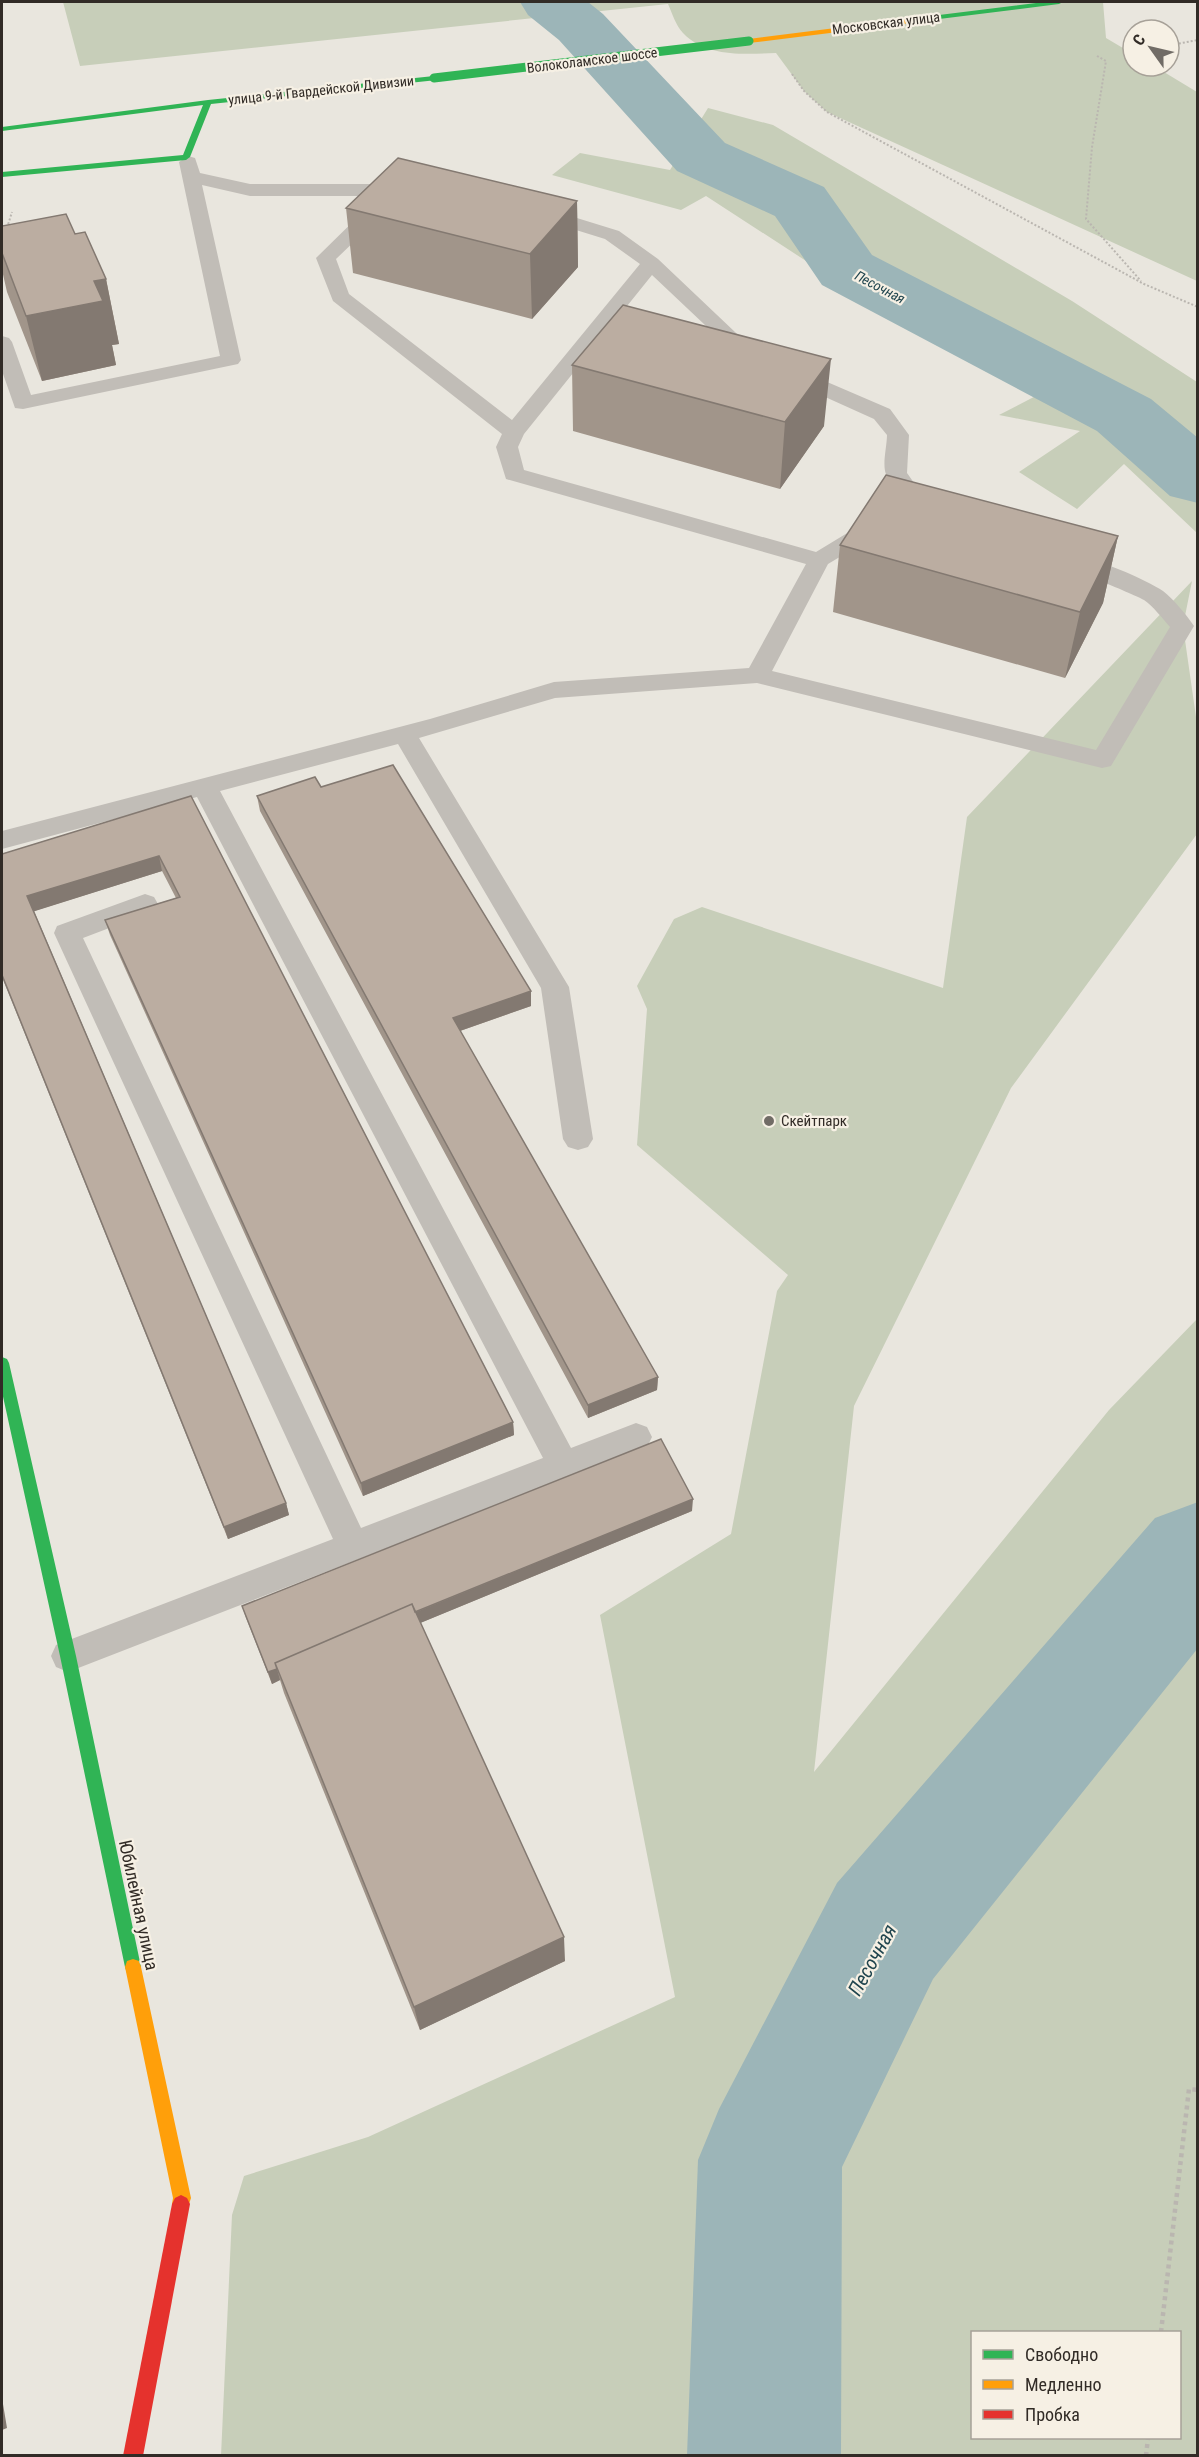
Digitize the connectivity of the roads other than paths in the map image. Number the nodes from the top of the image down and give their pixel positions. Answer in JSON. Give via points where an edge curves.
{"nodes":[{"id":1,"x":1059,"y":2,"type":"edge"},
{"id":2,"x":749,"y":41,"type":"joint"},
{"id":3,"x":434,"y":78,"type":"joint"},
{"id":4,"x":208,"y":102,"type":"junction"},
{"id":5,"x":2,"y":129,"type":"edge"},
{"id":6,"x":189,"y":167,"type":"junction"},
{"id":7,"x":2,"y":176,"type":"edge"},
{"id":8,"x":398,"y":189,"type":"junction"},
{"id":9,"x":420,"y":193,"type":"edge"},
{"id":10,"x":518,"y":209,"type":"edge"},
{"id":11,"x":651,"y":263,"type":"junction"},
{"id":12,"x":2,"y":342,"type":"edge"},
{"id":13,"x":514,"y":432,"type":"junction"},
{"id":14,"x":916,"y":502,"type":"junction"},
{"id":15,"x":946,"y":515,"type":"edge"},
{"id":16,"x":1049,"y":554,"type":"edge"},
{"id":17,"x":819,"y":560,"type":"junction"},
{"id":18,"x":757,"y":675,"type":"junction"},
{"id":19,"x":404,"y":734,"type":"junction"},
{"id":20,"x":204,"y":786,"type":"junction"},
{"id":21,"x":2,"y":840,"type":"edge"},
{"id":22,"x":145,"y":904,"type":"dead end"},
{"id":23,"x":579,"y":1139,"type":"dead end"},
{"id":24,"x":2,"y":1363,"type":"edge"},
{"id":25,"x":636,"y":1437,"type":"dead end"},
{"id":26,"x":562,"y":1465,"type":"junction"},
{"id":27,"x":353,"y":1547,"type":"junction"},
{"id":28,"x":68,"y":1656,"type":"junction"},
{"id":29,"x":133,"y":2456,"type":"edge"}],
"edges":[{"from":1,"to":2,"type":"main road","name":"Московская улица"},
{"from":2,"to":3,"type":"main road","name":"Волоколамское шоссе","bridge":true},
{"from":3,"to":4,"type":"main road","name":"улица 9-й Гвардейской Дивизии"},
{"from":4,"to":5,"type":"main road","name":"улица 9-й Гвардейской Дивизии"},
{"from":4,"to":6,"type":"main road","name":"улица 9-й Гвардейской Дивизии"},
{"from":6,"to":7,"type":"main road"},
{"from":6,"to":8,"type":"lane","via":[[250,190]]},
{"from":6,"to":12,"type":"lane","via":[[231,360],[23,403]]},
{"from":8,"to":9,"type":"lane"},
{"from":8,"to":13,"type":"lane","via":[[326,258],[340,297]]},
{"from":10,"to":11,"type":"lane","via":[[612,235]]},
{"from":11,"to":13,"type":"lane"},
{"from":11,"to":14,"type":"lane","via":[[748,355],[882,414],[898,435],[896,473]]},
{"from":13,"to":17,"type":"lane","via":[[507,447],[514,474]]},
{"from":14,"to":15,"type":"lane"},
{"from":14,"to":17,"type":"lane"},
{"from":16,"to":18,"type":"lane","via":[[1103,571],[1154,596],[1182,626],[1102,760]]},
{"from":17,"to":18,"type":"lane"},
{"from":18,"to":19,"type":"lane","via":[[554,690]]},
{"from":19,"to":20,"type":"lane"},
{"from":19,"to":23,"type":"lane","via":[[555,987]]},
{"from":20,"to":21,"type":"lane"},
{"from":20,"to":26,"type":"lane"},
{"from":22,"to":27,"type":"lane","via":[[67,933]]},
{"from":24,"to":28,"type":"main road","name":"Юбилейная улица"},
{"from":25,"to":26,"type":"lane"},
{"from":26,"to":27,"type":"lane"},
{"from":27,"to":28,"type":"lane"},
{"from":28,"to":29,"type":"main road","name":"Юбилейная улица","via":[[182,2198]]}]}
